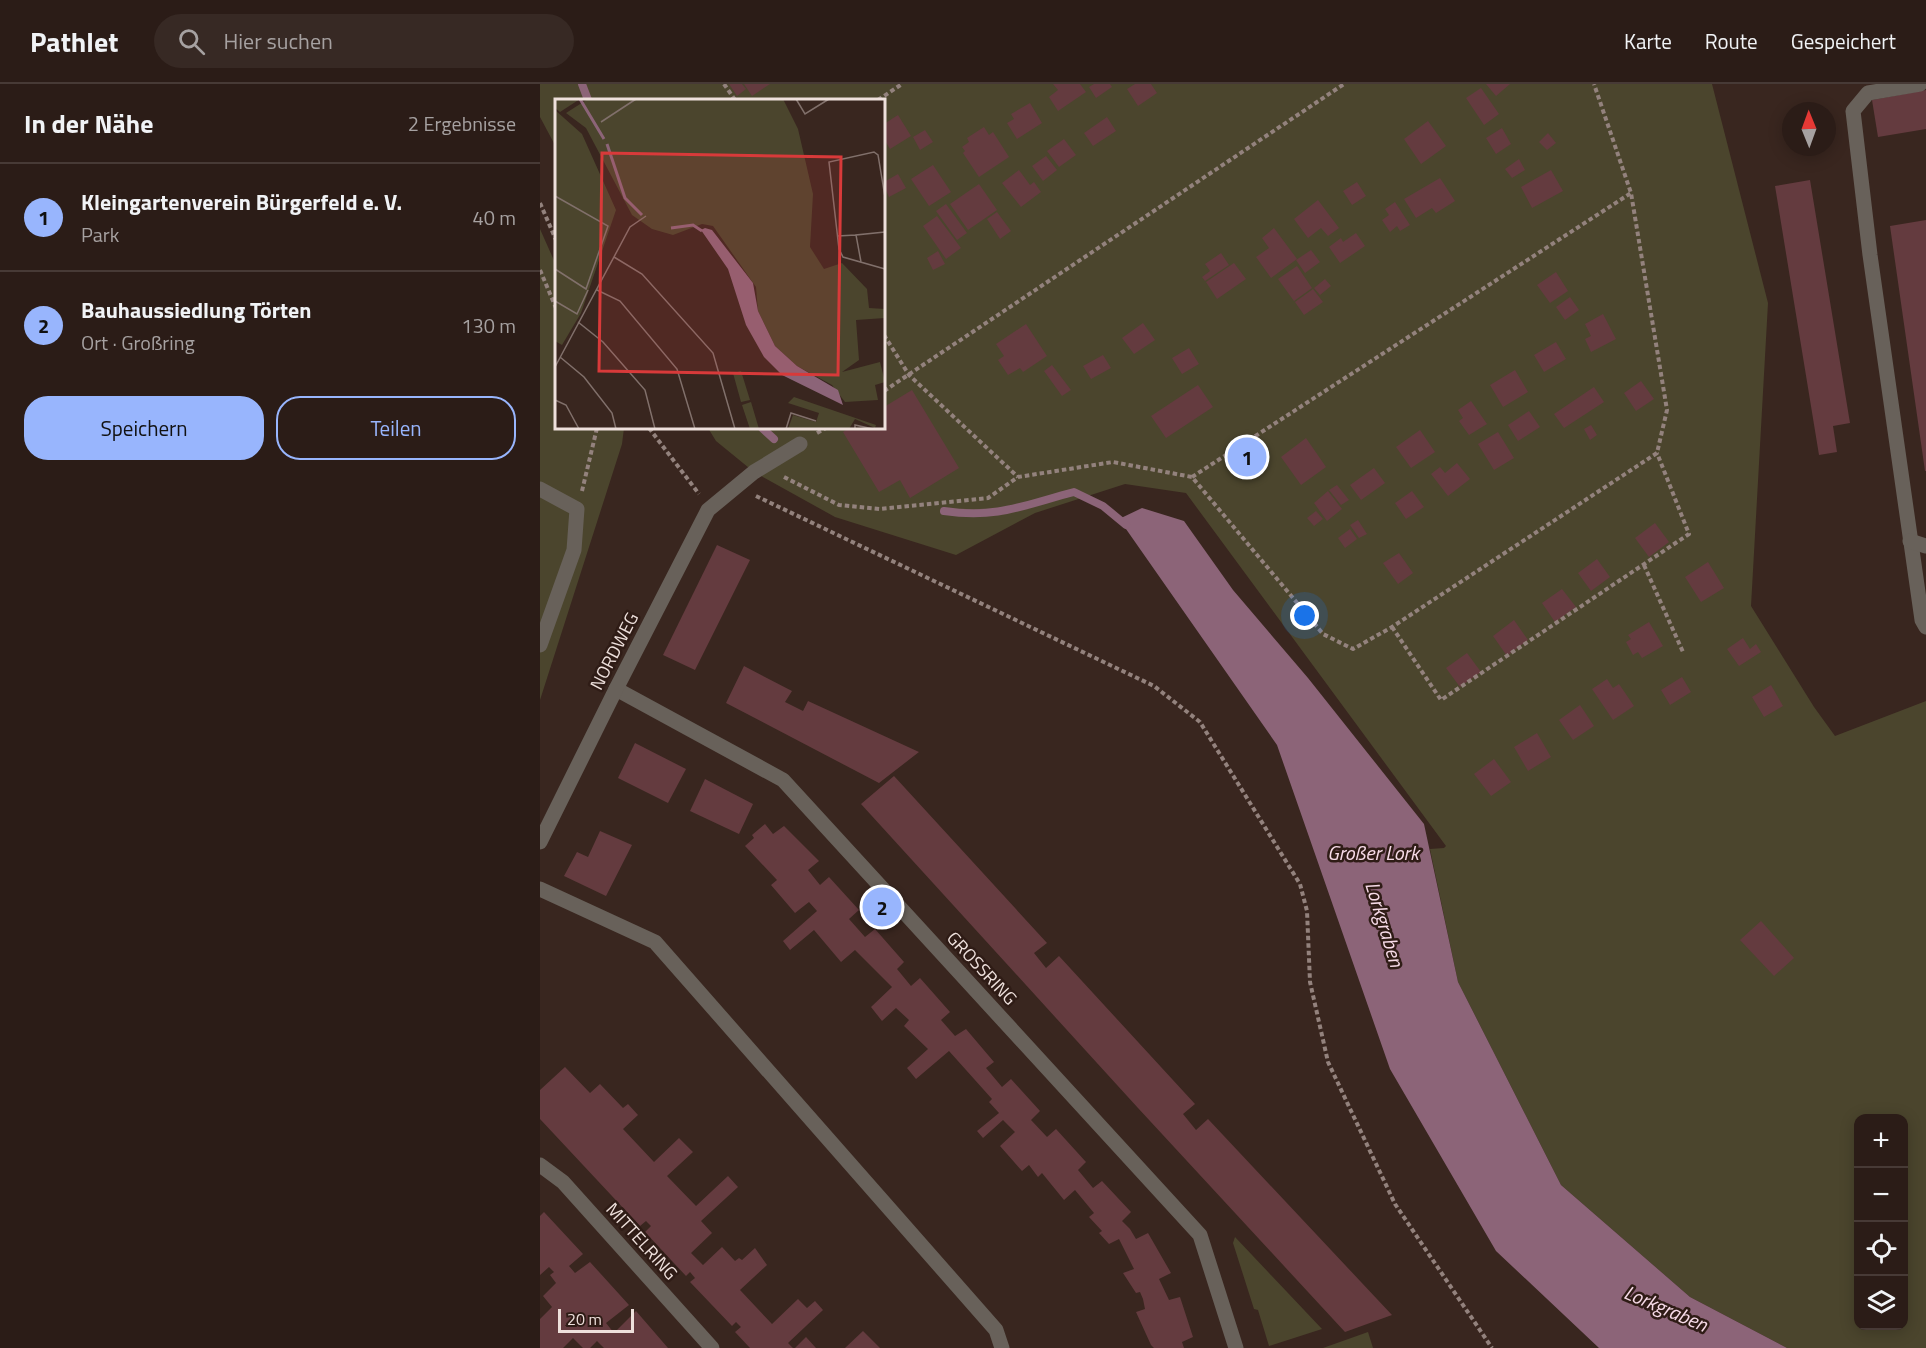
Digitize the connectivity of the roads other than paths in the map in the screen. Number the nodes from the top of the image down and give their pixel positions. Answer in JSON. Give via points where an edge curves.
{"nodes":[{"id":1,"x":1920,"y":84,"type":"edge"},
{"id":2,"x":800,"y":444,"type":"dead end"},
{"id":3,"x":540,"y":489,"type":"edge"},
{"id":4,"x":1910,"y":541,"type":"junction"},
{"id":5,"x":1926,"y":546,"type":"edge"},
{"id":6,"x":1926,"y":627,"type":"edge"},
{"id":7,"x":540,"y":645,"type":"edge"},
{"id":8,"x":616,"y":689,"type":"junction"},
{"id":9,"x":540,"y":842,"type":"edge"},
{"id":10,"x":540,"y":889,"type":"edge"},
{"id":11,"x":540,"y":1165,"type":"edge"},
{"id":12,"x":712,"y":1348,"type":"edge"},
{"id":13,"x":1002,"y":1348,"type":"edge"},
{"id":14,"x":1236,"y":1348,"type":"edge"}],
"edges":[{"from":1,"to":4,"type":"street","via":[[1868,93],[1853,111]]},
{"from":2,"to":8,"type":"street","name":"NORDWEG","via":[[762,466],[708,510]]},
{"from":3,"to":7,"type":"street","via":[[577,509],[574,550]]},
{"from":4,"to":5,"type":"street"},
{"from":4,"to":6,"type":"street"},
{"from":8,"to":9,"type":"street","name":"NORDWEG"},
{"from":8,"to":14,"type":"street","name":"GROSSRING","via":[[783,780],[1200,1235]]},
{"from":10,"to":13,"type":"street","via":[[655,942],[996,1330]]},
{"from":11,"to":12,"type":"street","name":"MITTELRING","via":[[563,1182]]}]}
